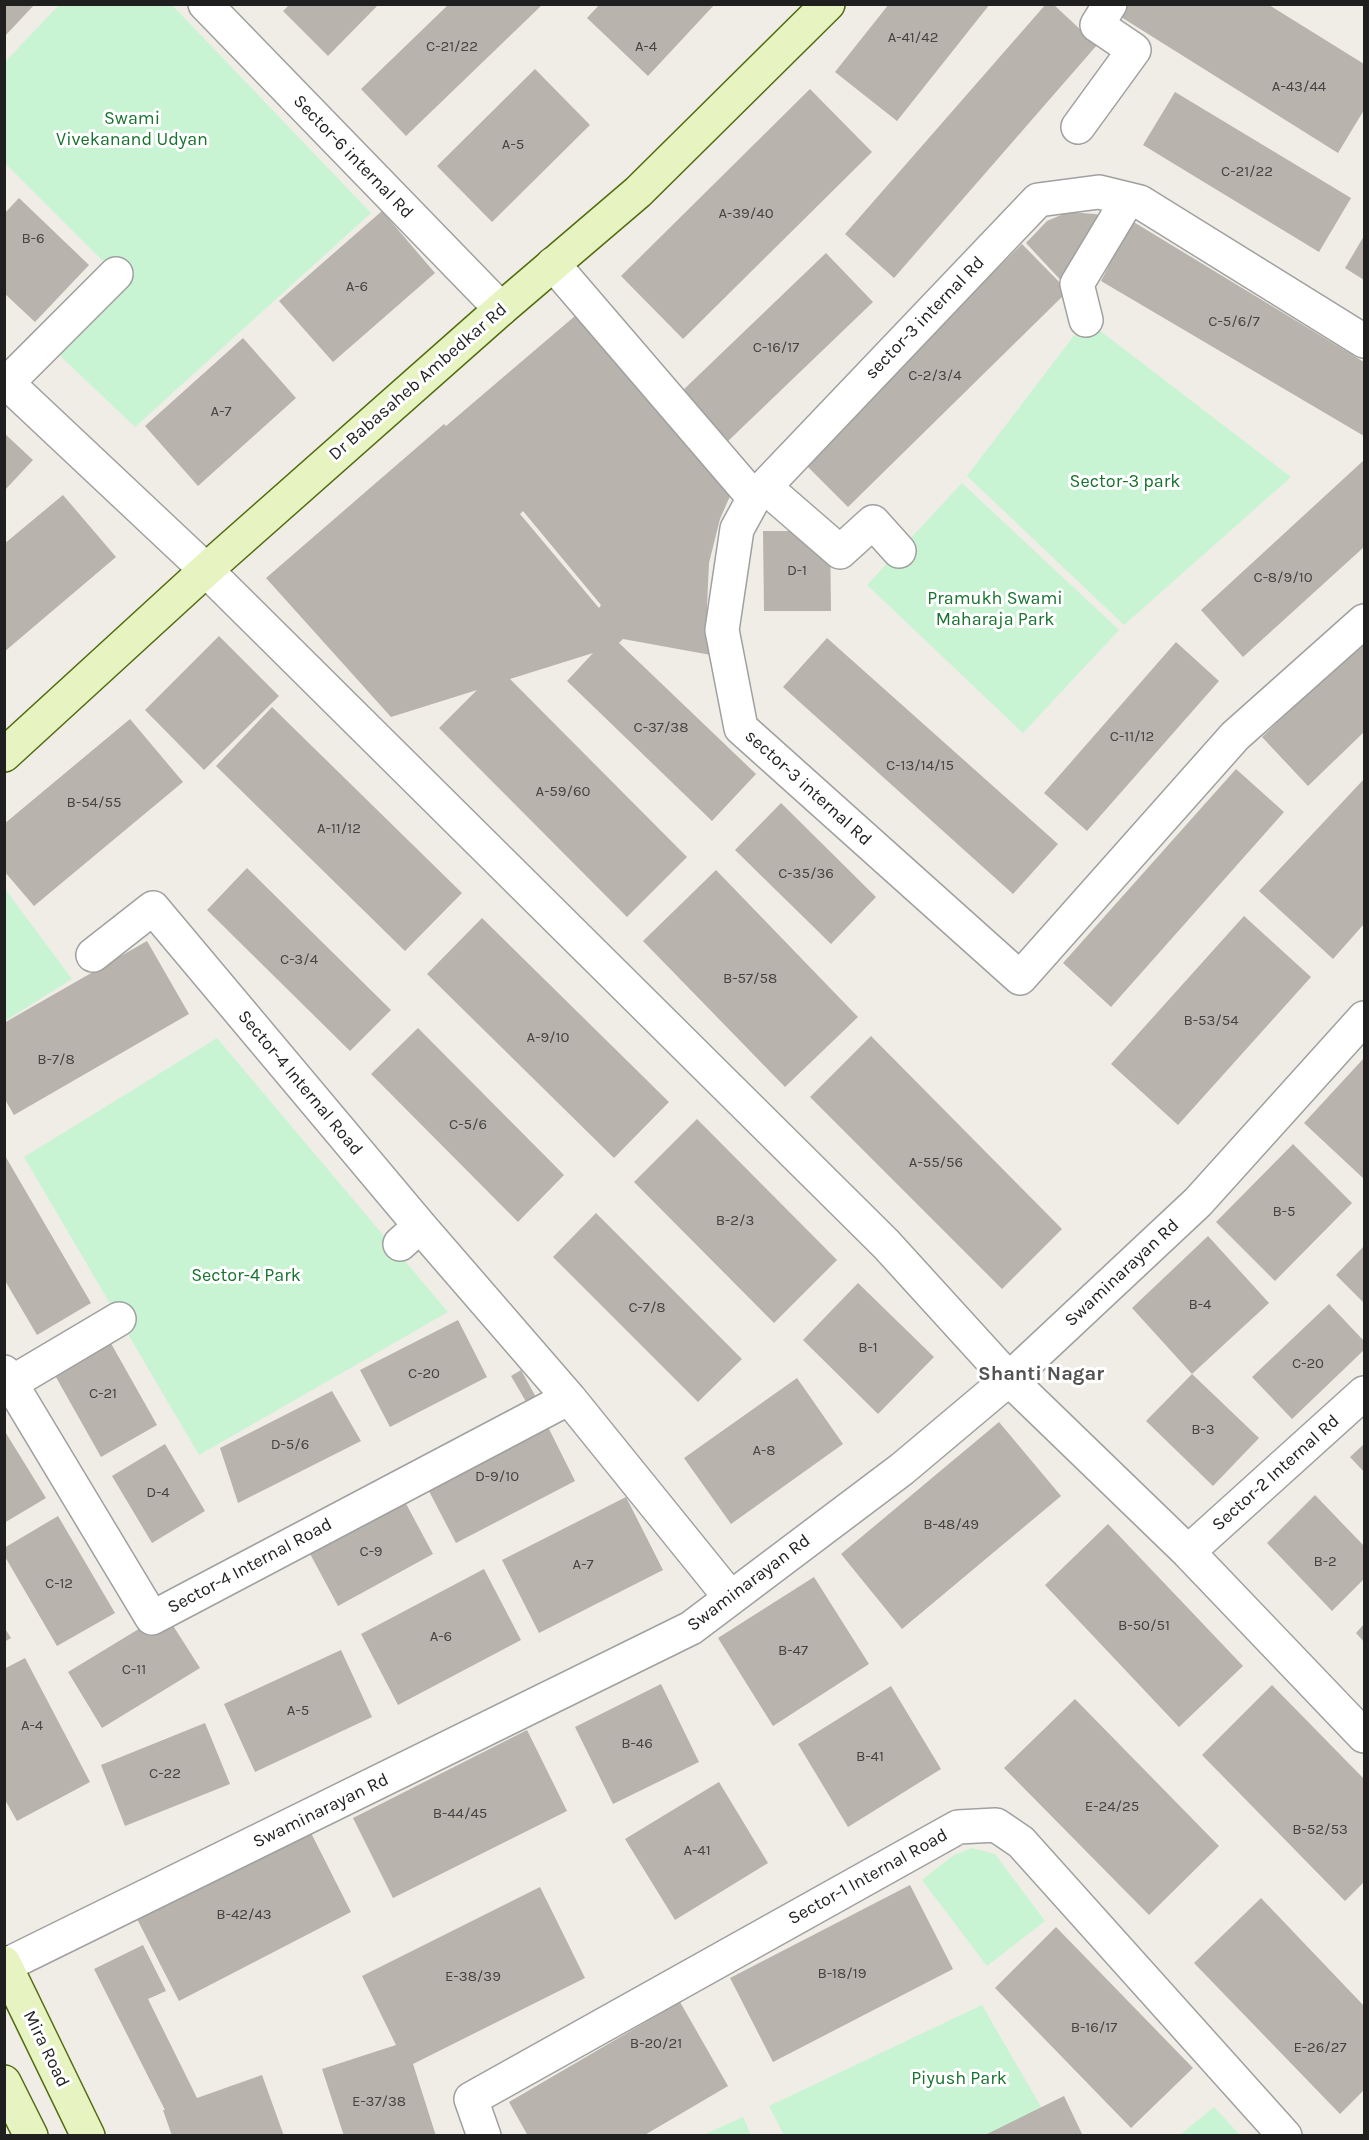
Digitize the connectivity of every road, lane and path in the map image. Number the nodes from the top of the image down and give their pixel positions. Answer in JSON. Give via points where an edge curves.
{"nodes":[{"id":1,"x":205,"y":4,"type":"edge"},
{"id":2,"x":828,"y":4,"type":"edge"},
{"id":3,"x":1110,"y":4,"type":"edge"},
{"id":4,"x":1078,"y":128,"type":"dead end"},
{"id":5,"x":1128,"y":199,"type":"junction"},
{"id":6,"x":553,"y":264,"type":"junction"},
{"id":7,"x":116,"y":274,"type":"dead end"},
{"id":8,"x":501,"y":309,"type":"junction"},
{"id":9,"x":1086,"y":320,"type":"dead end"},
{"id":10,"x":1365,"y":340,"type":"edge"},
{"id":11,"x":6,"y":382,"type":"edge"},
{"id":12,"x":759,"y":492,"type":"junction"},
{"id":13,"x":900,"y":550,"type":"dead end"},
{"id":14,"x":206,"y":570,"type":"junction"},
{"id":15,"x":1365,"y":621,"type":"edge"},
{"id":16,"x":4,"y":755,"type":"edge"},
{"id":17,"x":93,"y":955,"type":"dead end"},
{"id":18,"x":1365,"y":1018,"type":"edge"},
{"id":19,"x":119,"y":1319,"type":"dead end"},
{"id":20,"x":8,"y":1378,"type":"edge"},
{"id":21,"x":1009,"y":1379,"type":"junction"},
{"id":22,"x":1365,"y":1393,"type":"edge"},
{"id":23,"x":569,"y":1398,"type":"junction"},
{"id":24,"x":1188,"y":1552,"type":"junction"},
{"id":25,"x":730,"y":1597,"type":"junction"},
{"id":26,"x":1365,"y":1736,"type":"edge"},
{"id":27,"x":5,"y":1965,"type":"edge"},
{"id":28,"x":4,"y":2082,"type":"edge"},
{"id":29,"x":31,"y":2136,"type":"edge"},
{"id":30,"x":88,"y":2136,"type":"edge"},
{"id":31,"x":484,"y":2136,"type":"edge"},
{"id":32,"x":1285,"y":2136,"type":"edge"}],
"edges":[{"from":1,"to":8,"type":"street","name":"Sector-6 internal Rd"},
{"from":2,"to":6,"type":"street","name":"Dr Babasaheb Ambedkar Rd","via":[[638,192]]},
{"from":3,"to":4,"type":"street","via":[[1097,25],[1134,50]]},
{"from":5,"to":9,"type":"street","via":[[1077,284]]},
{"from":5,"to":10,"type":"street","name":"sector-3 internal Rd","via":[[1140,202]]},
{"from":5,"to":12,"type":"street","name":"sector-3 internal Rd","via":[[1099,192],[1038,200]]},
{"from":6,"to":8,"type":"street","name":"Dr Babasaheb Ambedkar Rd"},
{"from":6,"to":12,"type":"street"},
{"from":7,"to":11,"type":"street"},
{"from":8,"to":14,"type":"street","name":"Dr Babasaheb Ambedkar Rd"},
{"from":11,"to":14,"type":"street"},
{"from":12,"to":13,"type":"street","via":[[840,552],[873,522]]},
{"from":12,"to":15,"type":"street","name":"sector-3 internal Rd","via":[[737,529],[722,630],[741,728],[1020,978],[1234,736]]},
{"from":14,"to":16,"type":"street","name":"Dr Babasaheb Ambedkar Rd"},
{"from":14,"to":21,"type":"street","via":[[886,1244]]},
{"from":17,"to":23,"type":"street","name":"Sector-4 Internal Road","via":[[153,908],[410,1235]]},
{"from":18,"to":21,"type":"street","name":"Swaminarayan Rd","via":[[1198,1202]]},
{"from":19,"to":20,"type":"street"},
{"from":20,"to":23,"type":"street","name":"Sector-4 Internal Road","via":[[152,1618]]},
{"from":21,"to":24,"type":"street"},
{"from":21,"to":25,"type":"street","name":"Swaminarayan Rd","via":[[902,1470]]},
{"from":22,"to":24,"type":"street","name":"Sector-2 Internal Rd"},
{"from":23,"to":25,"type":"street","name":"Sector-4 Internal Road"},
{"from":24,"to":26,"type":"street"},
{"from":25,"to":27,"type":"street","name":"Swaminarayan Rd","via":[[691,1628],[632,1658]]},
{"from":27,"to":30,"type":"street","name":"Mira Road"},
{"from":28,"to":29,"type":"street"},
{"from":31,"to":32,"type":"street","name":"Sector-1 Internal Road","via":[[471,2099],[958,1827],[996,1825],[1021,1842]]}]}
